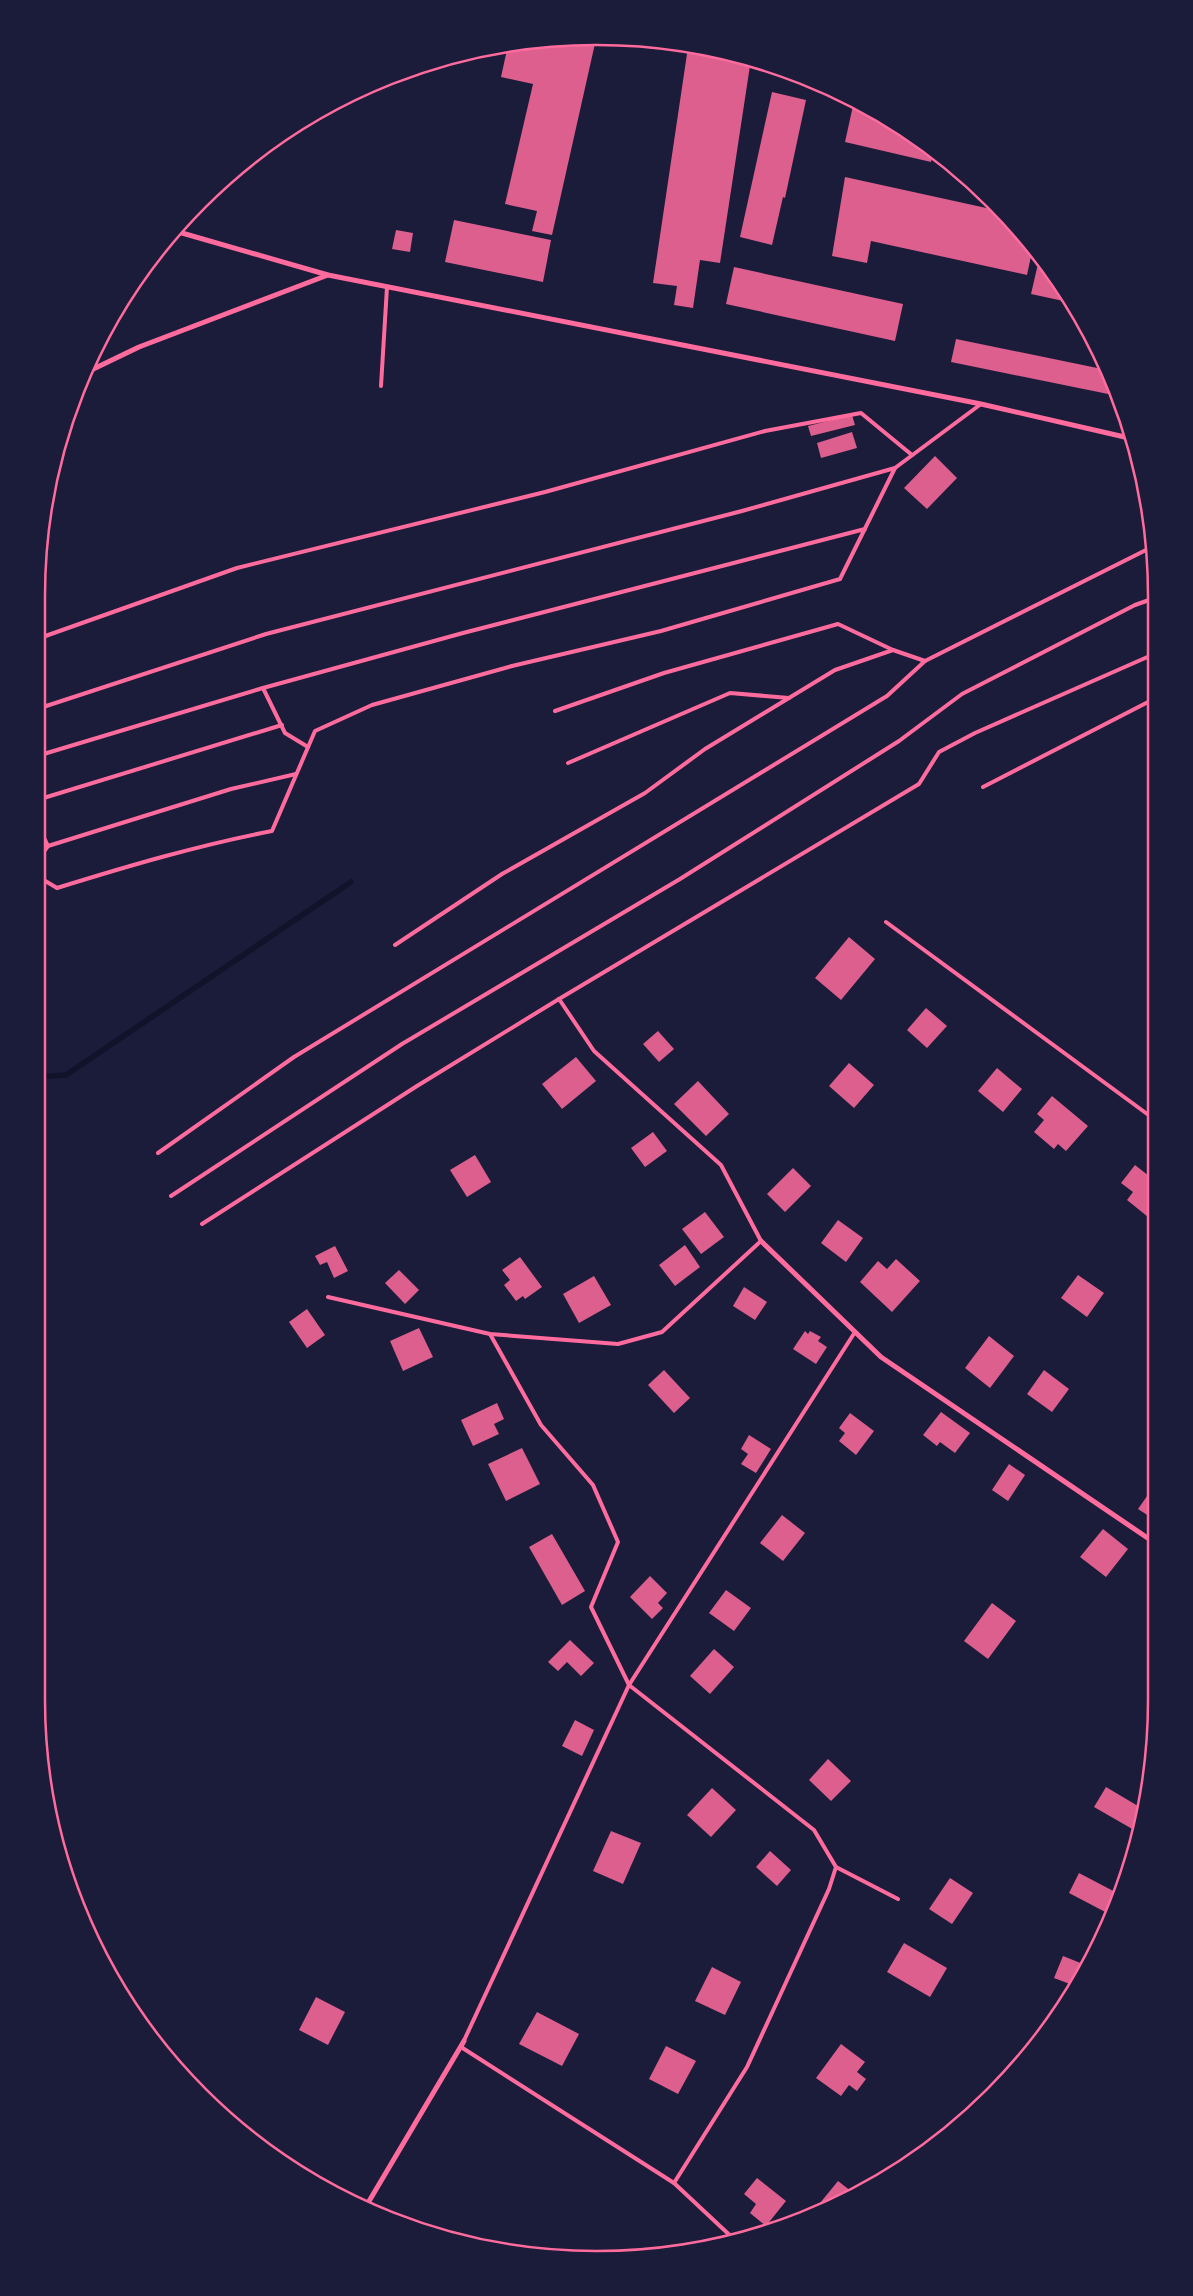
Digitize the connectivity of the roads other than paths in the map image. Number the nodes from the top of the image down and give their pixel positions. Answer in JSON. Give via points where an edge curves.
{"nodes":[{"id":1,"x":182,"y":233,"type":"edge"},
{"id":2,"x":328,"y":275,"type":"junction"},
{"id":3,"x":387,"y":287,"type":"junction"},
{"id":4,"x":95,"y":368,"type":"edge"},
{"id":5,"x":381,"y":386,"type":"dead end"},
{"id":6,"x":981,"y":404,"type":"junction"},
{"id":7,"x":1124,"y":437,"type":"edge"},
{"id":8,"x":912,"y":455,"type":"junction"},
{"id":9,"x":895,"y":468,"type":"junction"},
{"id":10,"x":865,"y":529,"type":"junction"},
{"id":11,"x":1146,"y":550,"type":"edge"},
{"id":12,"x":1148,"y":600,"type":"edge"},
{"id":13,"x":45,"y":636,"type":"edge"},
{"id":14,"x":893,"y":650,"type":"junction"},
{"id":15,"x":1148,"y":657,"type":"edge"},
{"id":16,"x":925,"y":661,"type":"junction"},
{"id":17,"x":263,"y":688,"type":"junction"},
{"id":18,"x":789,"y":698,"type":"junction"},
{"id":19,"x":1148,"y":702,"type":"edge"},
{"id":20,"x":45,"y":706,"type":"edge"},
{"id":21,"x":555,"y":711,"type":"dead end"},
{"id":22,"x":282,"y":726,"type":"junction"},
{"id":23,"x":308,"y":747,"type":"junction"},
{"id":24,"x":45,"y":754,"type":"edge"},
{"id":25,"x":568,"y":763,"type":"dead end"},
{"id":26,"x":296,"y":774,"type":"junction"},
{"id":27,"x":983,"y":786,"type":"dead end"},
{"id":28,"x":45,"y":798,"type":"edge"},
{"id":29,"x":45,"y":840,"type":"edge"},
{"id":30,"x":48,"y":846,"type":"junction"},
{"id":31,"x":45,"y":850,"type":"edge"},
{"id":32,"x":45,"y":881,"type":"edge"},
{"id":33,"x":886,"y":922,"type":"dead end"},
{"id":34,"x":395,"y":945,"type":"dead end"},
{"id":35,"x":559,"y":999,"type":"junction"},
{"id":36,"x":1148,"y":1115,"type":"edge"},
{"id":37,"x":158,"y":1153,"type":"dead end"},
{"id":38,"x":171,"y":1196,"type":"dead end"},
{"id":39,"x":202,"y":1224,"type":"dead end"},
{"id":40,"x":761,"y":1242,"type":"junction"},
{"id":41,"x":328,"y":1297,"type":"dead end"},
{"id":42,"x":854,"y":1332,"type":"junction"},
{"id":43,"x":490,"y":1334,"type":"junction"},
{"id":44,"x":1148,"y":1538,"type":"edge"},
{"id":45,"x":629,"y":1685,"type":"junction"},
{"id":46,"x":836,"y":1866,"type":"junction"},
{"id":47,"x":898,"y":1898,"type":"dead end"},
{"id":48,"x":464,"y":2041,"type":"junction"},
{"id":49,"x":674,"y":2183,"type":"junction"},
{"id":50,"x":369,"y":2201,"type":"edge"},
{"id":51,"x":729,"y":2234,"type":"edge"}],
"edges":[{"from":1,"to":2,"type":"street"},
{"from":2,"to":3,"type":"street"},
{"from":2,"to":4,"type":"street","via":[[140,347]]},
{"from":3,"to":5,"type":"lane"},
{"from":3,"to":6,"type":"street"},
{"from":6,"to":7,"type":"street"},
{"from":6,"to":8,"type":"lane"},
{"from":8,"to":9,"type":"lane"},
{"from":8,"to":13,"type":"lane","via":[[861,413],[765,431],[545,492],[236,568]]},
{"from":9,"to":10,"type":"lane"},
{"from":9,"to":20,"type":"lane","via":[[742,511],[266,634]]},
{"from":10,"to":17,"type":"lane"},
{"from":10,"to":23,"type":"lane","via":[[840,579],[661,631],[512,666],[372,705],[315,731]]},
{"from":11,"to":16,"type":"lane"},
{"from":12,"to":38,"type":"lane","via":[[962,694],[899,740],[764,826],[402,1044]]},
{"from":14,"to":16,"type":"lane"},
{"from":14,"to":18,"type":"lane","via":[[835,670]]},
{"from":14,"to":21,"type":"lane","via":[[838,624],[664,673]]},
{"from":15,"to":35,"type":"lane","via":[[975,732],[939,752],[919,784]]},
{"from":16,"to":37,"type":"lane","via":[[887,696],[294,1056]]},
{"from":17,"to":22,"type":"lane"},
{"from":17,"to":24,"type":"lane"},
{"from":18,"to":25,"type":"lane","via":[[730,693]]},
{"from":18,"to":34,"type":"lane","via":[[705,749],[644,793],[502,874]]},
{"from":19,"to":27,"type":"lane"},
{"from":22,"to":23,"type":"lane","via":[[285,733]]},
{"from":22,"to":28,"type":"lane"},
{"from":23,"to":26,"type":"lane"},
{"from":26,"to":30,"type":"lane","via":[[231,789]]},
{"from":26,"to":32,"type":"lane","via":[[272,831],[154,858],[57,888]]},
{"from":29,"to":30,"type":"lane"},
{"from":30,"to":31,"type":"lane"},
{"from":33,"to":36,"type":"lane"},
{"from":35,"to":39,"type":"lane"},
{"from":35,"to":40,"type":"lane","via":[[594,1051],[720,1165]]},
{"from":40,"to":42,"type":"street"},
{"from":40,"to":43,"type":"lane","via":[[662,1332],[618,1344]]},
{"from":41,"to":43,"type":"lane"},
{"from":42,"to":44,"type":"street","via":[[881,1357]]},
{"from":42,"to":45,"type":"lane"},
{"from":43,"to":45,"type":"lane","via":[[541,1425],[593,1484],[618,1542],[592,1607]]},
{"from":45,"to":46,"type":"lane","via":[[814,1830]]},
{"from":45,"to":48,"type":"lane"},
{"from":46,"to":47,"type":"lane"},
{"from":46,"to":49,"type":"lane","via":[[829,1889],[747,2067]]},
{"from":48,"to":49,"type":"lane","via":[[461,2047]]},
{"from":48,"to":50,"type":"street"},
{"from":49,"to":51,"type":"lane"}]}
